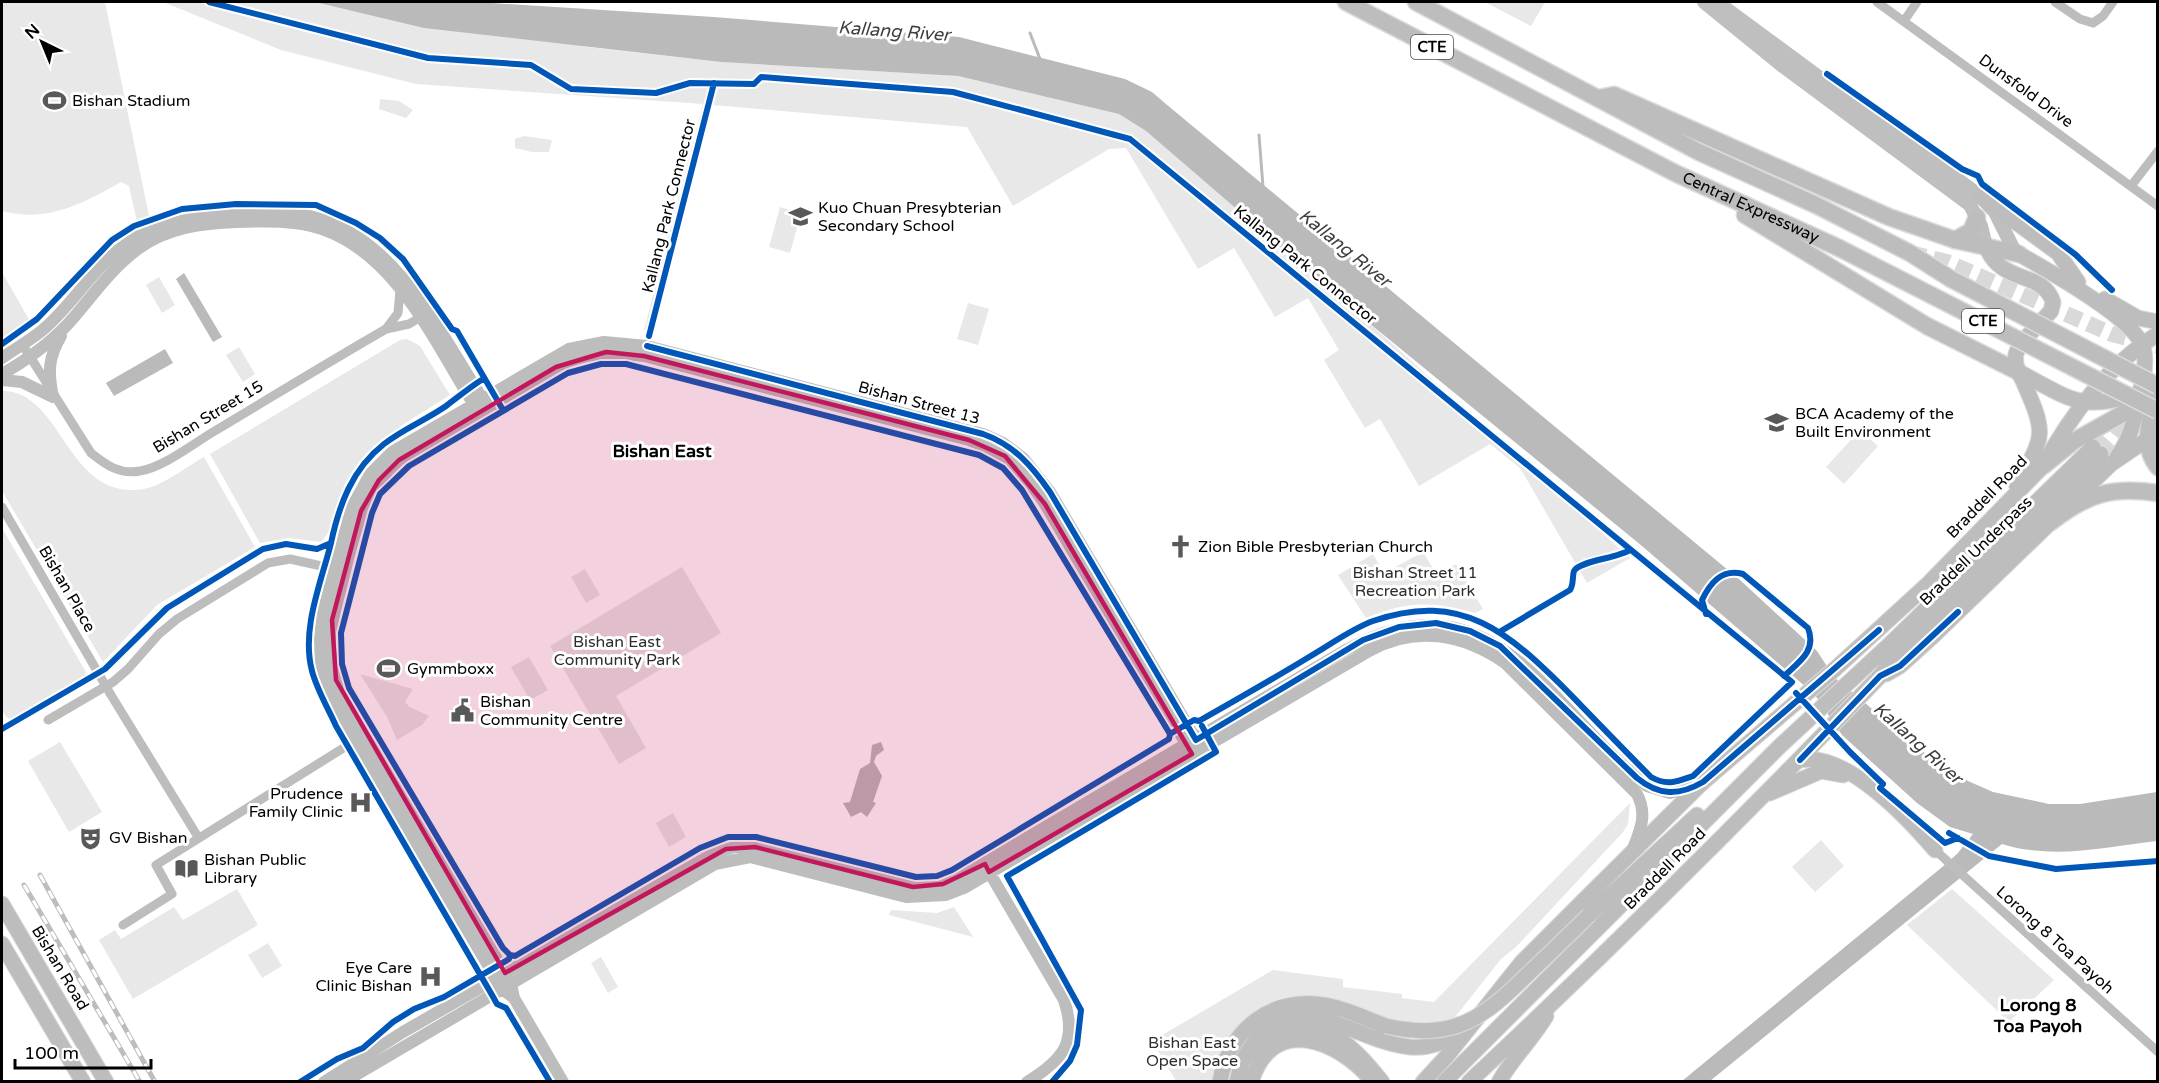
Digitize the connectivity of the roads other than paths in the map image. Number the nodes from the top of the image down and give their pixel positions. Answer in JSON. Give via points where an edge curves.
{"nodes":[{"id":1,"x":1346,"y":2,"type":"edge"},
{"id":2,"x":1416,"y":2,"type":"edge"},
{"id":3,"x":1704,"y":2,"type":"edge"},
{"id":4,"x":1717,"y":2,"type":"edge"},
{"id":5,"x":1877,"y":2,"type":"edge"},
{"id":6,"x":1917,"y":2,"type":"edge"},
{"id":7,"x":2055,"y":2,"type":"edge"},
{"id":8,"x":2113,"y":2,"type":"edge"},
{"id":9,"x":1904,"y":21,"type":"junction"},
{"id":10,"x":1599,"y":98,"type":"junction"},
{"id":11,"x":2157,"y":151,"type":"edge"},
{"id":12,"x":1675,"y":173,"type":"junction"},
{"id":13,"x":2131,"y":186,"type":"junction"},
{"id":14,"x":1980,"y":196,"type":"junction"},
{"id":15,"x":2157,"y":206,"type":"edge"},
{"id":16,"x":1977,"y":217,"type":"junction"},
{"id":17,"x":1955,"y":240,"type":"junction"},
{"id":18,"x":1986,"y":246,"type":"junction"},
{"id":19,"x":2019,"y":254,"type":"junction"},
{"id":20,"x":2078,"y":282,"type":"junction"},
{"id":21,"x":400,"y":290,"type":"junction"},
{"id":22,"x":423,"y":303,"type":"junction"},
{"id":23,"x":419,"y":318,"type":"junction"},
{"id":24,"x":2157,"y":322,"type":"edge"},
{"id":25,"x":67,"y":325,"type":"junction"},
{"id":26,"x":386,"y":329,"type":"junction"},
{"id":27,"x":2157,"y":334,"type":"edge"},
{"id":28,"x":22,"y":344,"type":"junction"},
{"id":29,"x":2142,"y":344,"type":"junction"},
{"id":30,"x":29,"y":356,"type":"junction"},
{"id":31,"x":2,"y":358,"type":"edge"},
{"id":32,"x":2019,"y":372,"type":"junction"},
{"id":33,"x":2,"y":374,"type":"edge"},
{"id":34,"x":2,"y":380,"type":"edge"},
{"id":35,"x":2152,"y":394,"type":"edge"},
{"id":36,"x":53,"y":397,"type":"junction"},
{"id":37,"x":2085,"y":403,"type":"junction"},
{"id":38,"x":480,"y":405,"type":"junction"},
{"id":39,"x":2153,"y":436,"type":"edge"},
{"id":40,"x":2102,"y":455,"type":"junction"},
{"id":41,"x":2043,"y":466,"type":"junction"},
{"id":42,"x":2157,"y":467,"type":"edge"},
{"id":43,"x":2157,"y":493,"type":"edge"},
{"id":44,"x":2,"y":507,"type":"edge"},
{"id":45,"x":2000,"y":510,"type":"junction"},
{"id":46,"x":2051,"y":522,"type":"junction"},
{"id":47,"x":334,"y":570,"type":"junction"},
{"id":48,"x":1880,"y":676,"type":"junction"},
{"id":49,"x":106,"y":686,"type":"junction"},
{"id":50,"x":48,"y":720,"type":"dead end"},
{"id":51,"x":361,"y":740,"type":"junction"},
{"id":52,"x":1780,"y":746,"type":"junction"},
{"id":53,"x":1194,"y":747,"type":"junction"},
{"id":54,"x":1800,"y":760,"type":"junction"},
{"id":55,"x":1703,"y":782,"type":"junction"},
{"id":56,"x":1766,"y":794,"type":"junction"},
{"id":57,"x":1879,"y":796,"type":"junction"},
{"id":58,"x":196,"y":838,"type":"junction"},
{"id":59,"x":1632,"y":852,"type":"junction"},
{"id":60,"x":1938,"y":852,"type":"joint"},
{"id":61,"x":987,"y":868,"type":"junction"},
{"id":62,"x":2,"y":904,"type":"edge"},
{"id":63,"x":1585,"y":908,"type":"junction"},
{"id":64,"x":123,"y":925,"type":"dead end"},
{"id":65,"x":2,"y":944,"type":"edge"},
{"id":66,"x":503,"y":981,"type":"junction"},
{"id":67,"x":1555,"y":1001,"type":"junction"},
{"id":68,"x":1475,"y":1022,"type":"junction"},
{"id":69,"x":2157,"y":1052,"type":"edge"},
{"id":70,"x":1242,"y":1061,"type":"junction"},
{"id":71,"x":1375,"y":1078,"type":"edge"},
{"id":72,"x":83,"y":1082,"type":"edge"},
{"id":73,"x":106,"y":1082,"type":"edge"},
{"id":74,"x":324,"y":1082,"type":"edge"},
{"id":75,"x":344,"y":1082,"type":"edge"},
{"id":76,"x":563,"y":1082,"type":"edge"},
{"id":77,"x":1027,"y":1082,"type":"edge"},
{"id":78,"x":1220,"y":1082,"type":"edge"},
{"id":79,"x":1237,"y":1082,"type":"edge"},
{"id":80,"x":1251,"y":1082,"type":"edge"},
{"id":81,"x":1423,"y":1082,"type":"edge"},
{"id":82,"x":1444,"y":1082,"type":"edge"},
{"id":83,"x":1469,"y":1082,"type":"edge"},
{"id":84,"x":1499,"y":1082,"type":"edge"}],
"edges":[{"from":1,"to":12,"type":"highway","name":"Central Expressway","number":"CTE"},
{"from":2,"to":10,"type":"highway","name":"Central Expressway","number":"CTE"},
{"from":3,"to":16,"type":"main road","via":[[1784,67],[1957,194]]},
{"from":4,"to":14,"type":"main road"},
{"from":5,"to":9,"type":"street","name":"Dunsfold Drive"},
{"from":6,"to":9,"type":"street"},
{"from":7,"to":8,"type":"street","via":[[2093,23]]},
{"from":9,"to":13,"type":"street","name":"Dunsfold Drive"},
{"from":10,"to":17,"type":"highway","via":[[1614,95],[1889,217]]},
{"from":10,"to":35,"type":"highway","name":"Central Expressway","number":"CTE","bridge":true,"via":[[1699,152],[1910,252]]},
{"from":11,"to":13,"type":"street"},
{"from":12,"to":32,"type":"highway","via":[[1927,326]]},
{"from":12,"to":35,"type":"highway","name":"Central Expressway","number":"CTE","bridge":true},
{"from":13,"to":15,"type":"street","name":"Dunsfold Drive"},
{"from":14,"to":19,"type":"main road","via":[[1995,212]]},
{"from":14,"to":20,"type":"main road","via":[[2058,253]]},
{"from":16,"to":17,"type":"highway","via":[[1971,231]]},
{"from":16,"to":18,"type":"main road"},
{"from":17,"to":18,"type":"highway"},
{"from":18,"to":19,"type":"highway"},
{"from":18,"to":32,"type":"main road","via":[[1998,267],[2038,284],[2053,302],[2051,311],[2016,352]]},
{"from":19,"to":20,"type":"main road","via":[[2030,255]]},
{"from":19,"to":29,"type":"main road","via":[[2078,288],[2125,324]]},
{"from":20,"to":24,"type":"main road","via":[[2138,318]]},
{"from":21,"to":23,"type":"street"},
{"from":21,"to":25,"type":"street","via":[[363,252],[322,229],[292,223],[200,225],[160,236],[136,250]]},
{"from":21,"to":26,"type":"street","via":[[398,313]]},
{"from":22,"to":23,"type":"street"},
{"from":22,"to":28,"type":"street","via":[[374,247],[350,231],[297,213],[237,212],[167,223],[130,241],[110,255],[47,326]]},
{"from":22,"to":38,"type":"street"},
{"from":23,"to":26,"type":"street","name":"Bishan Street 15"},
{"from":23,"to":38,"type":"street"},
{"from":25,"to":30,"type":"street"},
{"from":25,"to":36,"type":"street","via":[[49,359]]},
{"from":26,"to":36,"type":"street","name":"Bishan Street 15","via":[[201,440],[141,471],[122,472],[91,453]]},
{"from":27,"to":29,"type":"main road","name":"Braddell Road"},
{"from":28,"to":30,"type":"street","name":"Bishan Street 15"},
{"from":28,"to":31,"type":"street"},
{"from":29,"to":35,"type":"main road"},
{"from":29,"to":37,"type":"main road","name":"Braddell Road"},
{"from":30,"to":33,"type":"street"},
{"from":30,"to":36,"type":"street","name":"Bishan Street 15"},
{"from":32,"to":37,"type":"main road"},
{"from":32,"to":45,"type":"main road","via":[[2039,418],[2040,440]]},
{"from":34,"to":36,"type":"street","via":[[22,382]]},
{"from":35,"to":37,"type":"main road"},
{"from":35,"to":39,"type":"highway"},
{"from":35,"to":40,"type":"main road","via":[[2131,435]]},
{"from":35,"to":41,"type":"highway","via":[[2074,441]]},
{"from":37,"to":41,"type":"main road","name":"Braddell Road"},
{"from":38,"to":47,"type":"street","name":"Bishan Street 13","via":[[392,452],[370,474],[352,507]]},
{"from":38,"to":51,"type":"street","name":"Bishan Street 13","via":[[394,464],[379,480],[361,511],[332,620],[330,642],[336,680]]},
{"from":38,"to":53,"type":"street","name":"Bishan Street 13","via":[[569,349],[620,342],[993,438],[1023,458],[1050,492]]},
{"from":39,"to":40,"type":"main road"},
{"from":39,"to":42,"type":"highway","via":[[2152,457]]},
{"from":40,"to":46,"type":"main road"},
{"from":40,"to":48,"type":"main road","name":"Braddell Underpass","via":[[1894,657]]},
{"from":40,"to":52,"type":"main road","name":"Braddell Underpass"},
{"from":41,"to":45,"type":"main road","name":"Braddell Road"},
{"from":43,"to":46,"type":"highway","via":[[2102,492],[2078,502]]},
{"from":44,"to":49,"type":"street","name":"Bishan Place"},
{"from":45,"to":55,"type":"main road","name":"Braddell Road","via":[[1939,574]]},
{"from":46,"to":48,"type":"main road","via":[[1900,666]]},
{"from":47,"to":49,"type":"street","via":[[290,559],[268,563],[177,619]]},
{"from":47,"to":51,"type":"street","name":"Bishan Street 13","via":[[323,612],[321,669],[337,710]]},
{"from":48,"to":54,"type":"main road","name":"Braddell Road"},
{"from":49,"to":50,"type":"street"},
{"from":49,"to":58,"type":"street","name":"Bishan Place"},
{"from":51,"to":58,"type":"street"},
{"from":51,"to":66,"type":"street","name":"Bishan Street 13"},
{"from":52,"to":63,"type":"main road"},
{"from":52,"to":82,"type":"main road","name":"Braddell Road"},
{"from":53,"to":55,"type":"street","via":[[1363,640],[1399,627],[1436,623],[1470,631],[1500,646],[1647,786],[1660,792],[1677,792]]},
{"from":53,"to":59,"type":"street","via":[[1381,644],[1417,636],[1456,638],[1480,647],[1504,663],[1637,794],[1643,818]]},
{"from":53,"to":61,"type":"street"},
{"from":54,"to":56,"type":"main road","name":"Braddell Road"},
{"from":54,"to":57,"type":"main road","via":[[1823,759],[1841,766]]},
{"from":55,"to":59,"type":"main road","name":"Braddell Road"},
{"from":56,"to":57,"type":"main road","via":[[1821,771],[1839,773]]},
{"from":56,"to":67,"type":"main road","name":"Braddell Road"},
{"from":57,"to":60,"type":"main road"},
{"from":58,"to":64,"type":"street","via":[[156,865],[171,896]]},
{"from":59,"to":63,"type":"main road","name":"Braddell Road"},
{"from":60,"to":69,"type":"street","name":"Lorong 8 Toa Payoh"},
{"from":61,"to":66,"type":"street","via":[[943,884],[913,887],[755,847],[726,849]]},
{"from":61,"to":77,"type":"street","via":[[1064,1000],[1070,1018],[1070,1032],[1061,1054]]},
{"from":62,"to":73,"type":"main road","name":"Bishan Road"},
{"from":63,"to":68,"type":"main road","via":[[1522,962]]},
{"from":63,"to":78,"type":"main road","bridge":true,"via":[[1496,1006],[1476,1019],[1427,1031],[1386,1026],[1324,1005],[1277,1008],[1258,1017],[1238,1036],[1226,1058]]},
{"from":65,"to":72,"type":"main road"},
{"from":66,"to":74,"type":"street"},
{"from":66,"to":75,"type":"street"},
{"from":66,"to":76,"type":"street"},
{"from":67,"to":83,"type":"main road","name":"Braddell Road"},
{"from":67,"to":84,"type":"main road","via":[[1536,1033],[1511,1059]]},
{"from":68,"to":70,"type":"main road","via":[[1445,1041],[1419,1048],[1326,1019],[1298,1018],[1272,1027],[1258,1037]]},
{"from":68,"to":81,"type":"main road"},
{"from":70,"to":71,"type":"main road","via":[[1279,1033],[1312,1028],[1333,1035],[1355,1051]]},
{"from":70,"to":79,"type":"main road"},
{"from":71,"to":80,"type":"main road","via":[[1347,1056],[1308,1039],[1283,1042],[1274,1048],[1260,1063]]}]}
